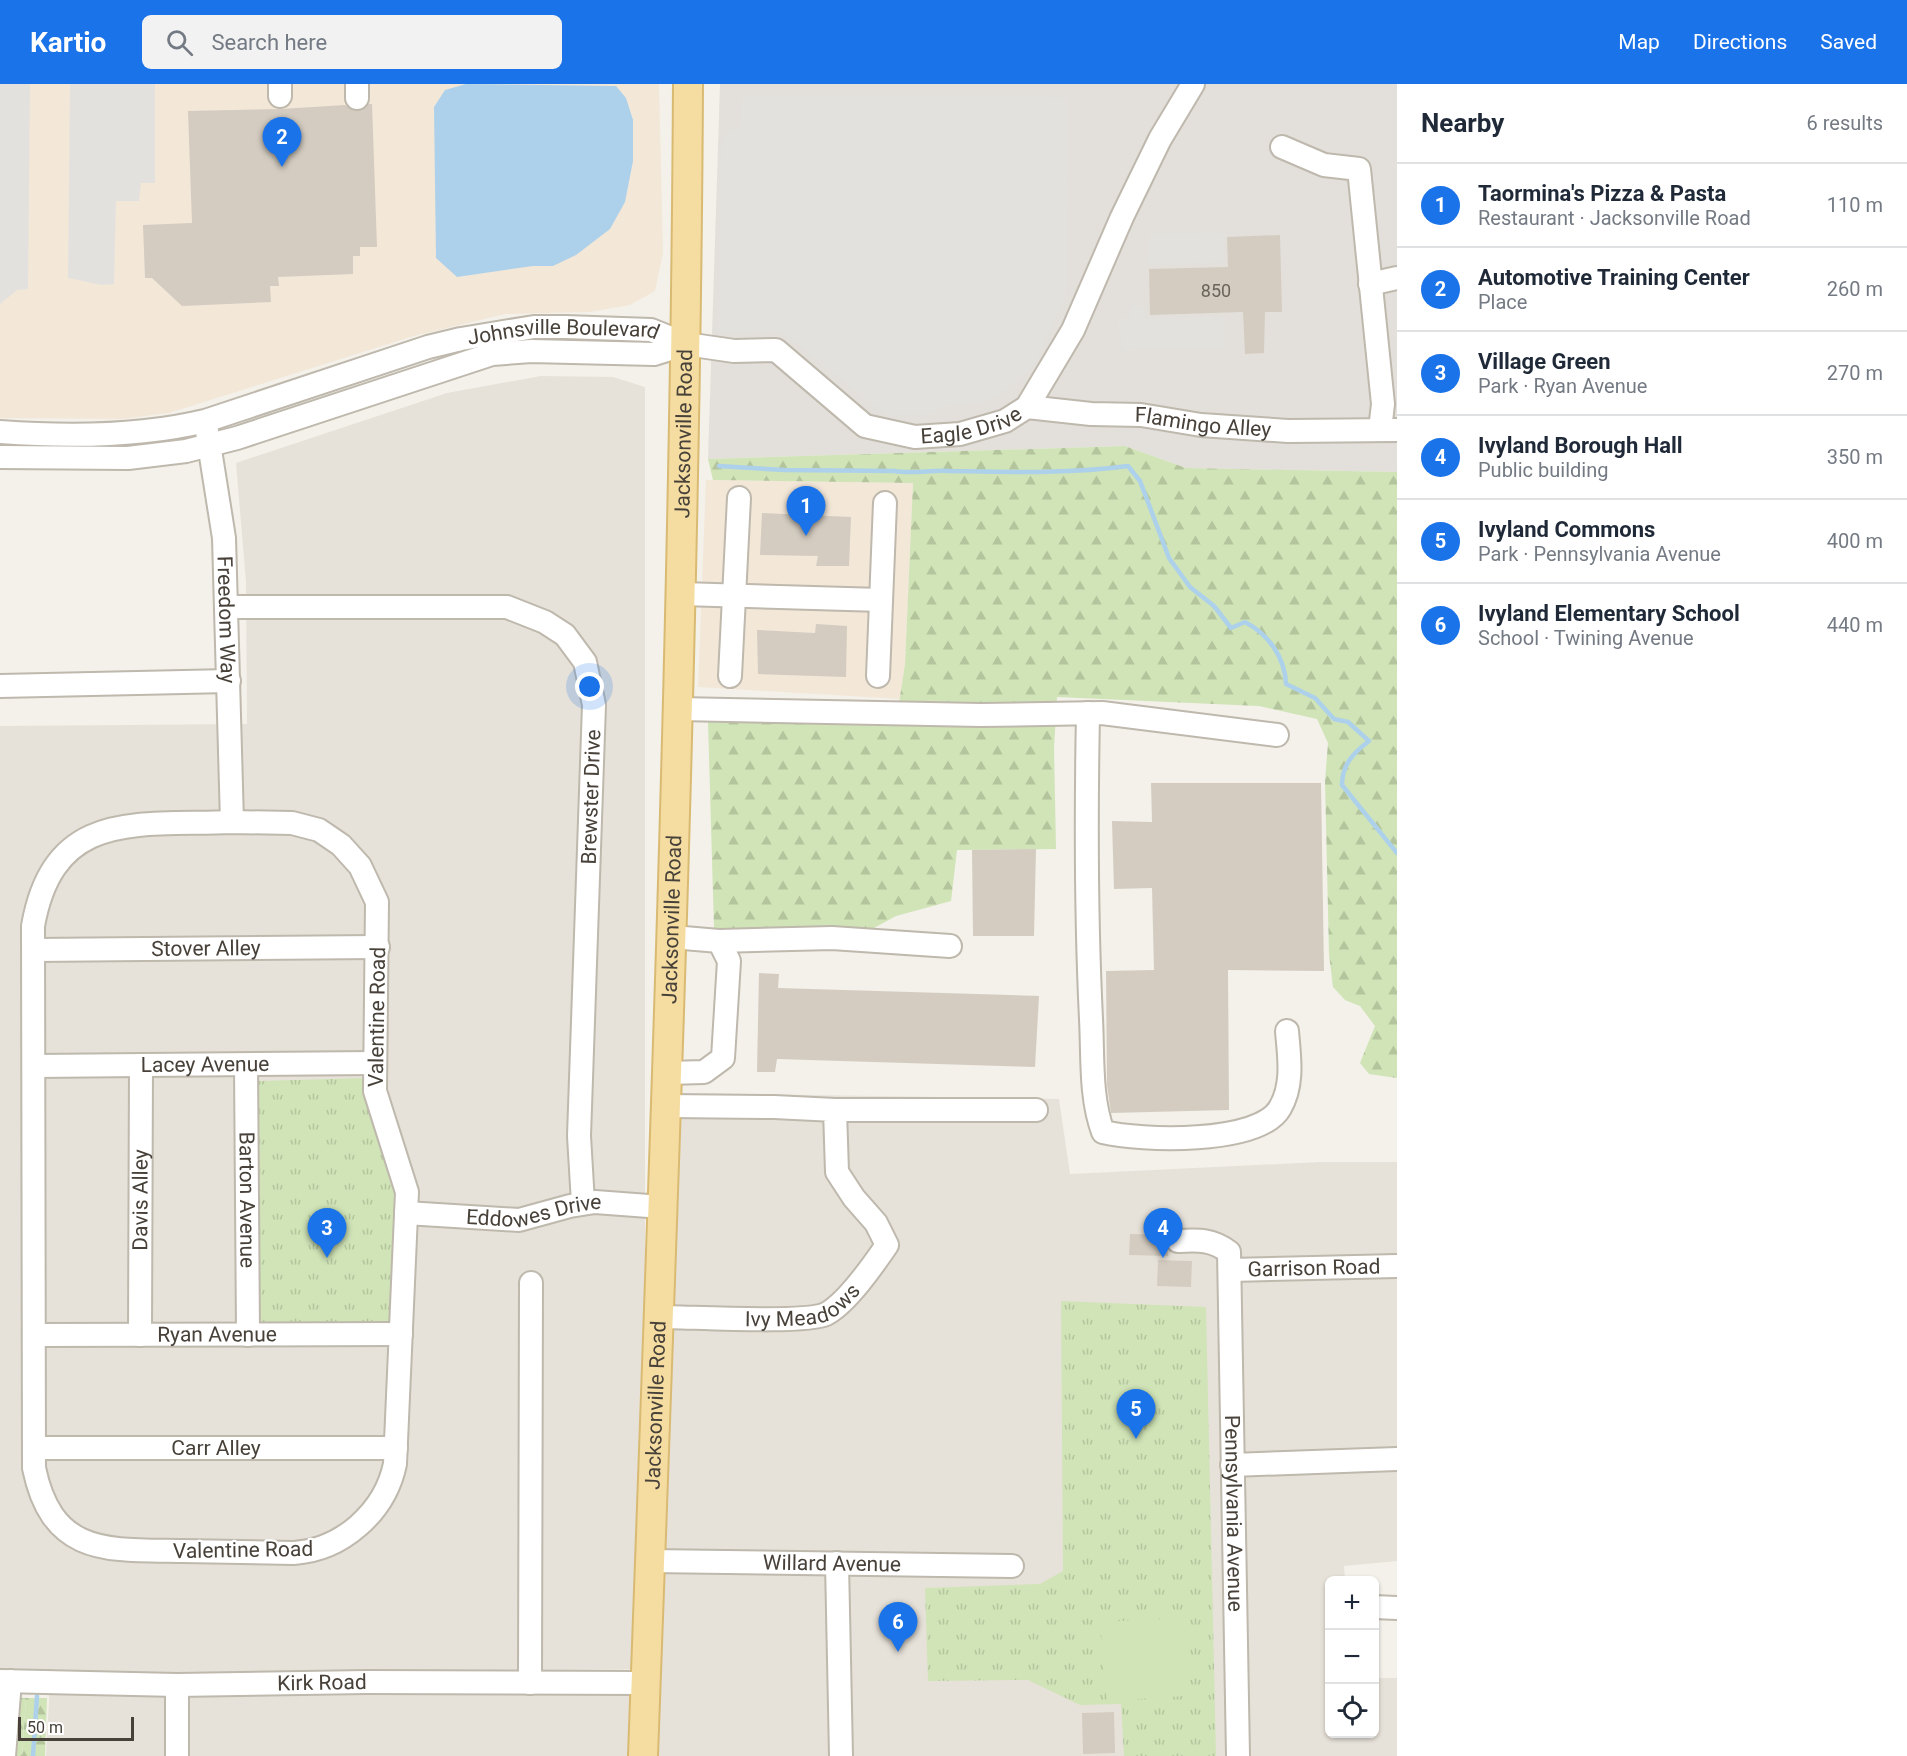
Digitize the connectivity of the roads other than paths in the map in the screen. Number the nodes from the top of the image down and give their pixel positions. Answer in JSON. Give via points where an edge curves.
{"nodes":[{"id":1,"x":688,"y":84,"type":"edge"},
{"id":2,"x":1193,"y":84,"type":"edge"},
{"id":3,"x":1282,"y":147,"type":"dead end"},
{"id":4,"x":1397,"y":278,"type":"edge"},
{"id":5,"x":1370,"y":284,"type":"junction"},
{"id":6,"x":686,"y":344,"type":"junction"},
{"id":7,"x":1027,"y":407,"type":"junction"},
{"id":8,"x":206,"y":421,"type":"junction"},
{"id":9,"x":1389,"y":430,"type":"edge"},
{"id":10,"x":0,"y":432,"type":"edge"},
{"id":11,"x":210,"y":446,"type":"junction"},
{"id":12,"x":0,"y":457,"type":"edge"},
{"id":13,"x":739,"y":498,"type":"dead end"},
{"id":14,"x":885,"y":503,"type":"dead end"},
{"id":15,"x":682,"y":594,"type":"junction"},
{"id":16,"x":732,"y":595,"type":"junction"},
{"id":17,"x":881,"y":600,"type":"junction"},
{"id":18,"x":227,"y":607,"type":"junction"},
{"id":19,"x":730,"y":676,"type":"dead end"},
{"id":20,"x":878,"y":676,"type":"dead end"},
{"id":21,"x":229,"y":681,"type":"junction"},
{"id":22,"x":0,"y":686,"type":"edge"},
{"id":23,"x":679,"y":709,"type":"junction"},
{"id":24,"x":1088,"y":713,"type":"junction"},
{"id":25,"x":1277,"y":735,"type":"dead end"},
{"id":26,"x":232,"y":822,"type":"junction"},
{"id":27,"x":672,"y":937,"type":"junction"},
{"id":28,"x":719,"y":941,"type":"junction"},
{"id":29,"x":950,"y":946,"type":"dead end"},
{"id":30,"x":378,"y":947,"type":"junction"},
{"id":31,"x":34,"y":950,"type":"junction"},
{"id":32,"x":1287,"y":1031,"type":"dead end"},
{"id":33,"x":375,"y":1063,"type":"junction"},
{"id":34,"x":141,"y":1065,"type":"junction"},
{"id":35,"x":246,"y":1065,"type":"junction"},
{"id":36,"x":34,"y":1066,"type":"junction"},
{"id":37,"x":668,"y":1073,"type":"junction"},
{"id":38,"x":667,"y":1106,"type":"junction"},
{"id":39,"x":835,"y":1110,"type":"junction"},
{"id":40,"x":1036,"y":1110,"type":"dead end"},
{"id":41,"x":583,"y":1203,"type":"junction"},
{"id":42,"x":662,"y":1207,"type":"junction"},
{"id":43,"x":406,"y":1213,"type":"junction"},
{"id":44,"x":1178,"y":1241,"type":"dead end"},
{"id":45,"x":1397,"y":1266,"type":"edge"},
{"id":46,"x":1230,"y":1270,"type":"junction"},
{"id":47,"x":531,"y":1283,"type":"dead end"},
{"id":48,"x":660,"y":1317,"type":"junction"},
{"id":49,"x":401,"y":1334,"type":"junction"},
{"id":50,"x":34,"y":1335,"type":"junction"},
{"id":51,"x":140,"y":1335,"type":"junction"},
{"id":52,"x":248,"y":1335,"type":"junction"},
{"id":53,"x":34,"y":1448,"type":"junction"},
{"id":54,"x":396,"y":1448,"type":"junction"},
{"id":55,"x":1397,"y":1460,"type":"edge"},
{"id":56,"x":1232,"y":1465,"type":"junction"},
{"id":57,"x":650,"y":1561,"type":"junction"},
{"id":58,"x":837,"y":1563,"type":"junction"},
{"id":59,"x":1012,"y":1566,"type":"dead end"},
{"id":60,"x":1379,"y":1607,"type":"edge"},
{"id":61,"x":1397,"y":1608,"type":"edge"},
{"id":62,"x":5,"y":1681,"type":"edge"},
{"id":63,"x":530,"y":1683,"type":"junction"},
{"id":64,"x":645,"y":1683,"type":"junction"},
{"id":65,"x":177,"y":1685,"type":"junction"},
{"id":66,"x":3,"y":1729,"type":"edge"},
{"id":67,"x":4,"y":1756,"type":"edge"},
{"id":68,"x":177,"y":1756,"type":"edge"},
{"id":69,"x":643,"y":1756,"type":"edge"},
{"id":70,"x":841,"y":1756,"type":"edge"},
{"id":71,"x":1238,"y":1756,"type":"edge"}],
"edges":[{"from":1,"to":6,"type":"main road","name":"Jacksonville Road"},
{"from":2,"to":7,"type":"street","name":"Eagle Drive","via":[[1160,139],[1073,330]]},
{"from":3,"to":5,"type":"street","via":[[1324,165],[1359,169]]},
{"from":4,"to":5,"type":"street"},
{"from":5,"to":9,"type":"street"},
{"from":6,"to":7,"type":"street","name":"Eagle Drive","via":[[734,351],[776,350],[865,426],[915,437],[960,434],[1005,421]]},
{"from":6,"to":8,"type":"street","name":"Johnsville Boulevard","via":[[651,330],[544,327],[502,332],[428,347]]},
{"from":6,"to":11,"type":"street","name":"Johnsville Boulevard","via":[[654,354],[492,354]]},
{"from":6,"to":15,"type":"main road","name":"Jacksonville Road"},
{"from":7,"to":9,"type":"street","name":"Flamingo Alley","via":[[1288,431]]},
{"from":8,"to":10,"type":"street","name":"Johnsville Boulevard","via":[[124,433]]},
{"from":8,"to":11,"type":"street","name":"Freedom Way"},
{"from":11,"to":12,"type":"street","name":"Johnsville Boulevard","via":[[128,458]]},
{"from":11,"to":18,"type":"street","name":"Freedom Way","via":[[224,538]]},
{"from":13,"to":16,"type":"street"},
{"from":14,"to":17,"type":"street"},
{"from":15,"to":16,"type":"street"},
{"from":15,"to":23,"type":"main road","name":"Jacksonville Road"},
{"from":16,"to":17,"type":"street"},
{"from":16,"to":19,"type":"street"},
{"from":17,"to":20,"type":"street"},
{"from":18,"to":21,"type":"street","name":"Freedom Way"},
{"from":18,"to":41,"type":"street","name":"Brewster Drive","via":[[507,607],[565,635],[585,662],[594,705],[579,1136]]},
{"from":21,"to":22,"type":"street"},
{"from":21,"to":26,"type":"street","name":"Freedom Way"},
{"from":23,"to":24,"type":"street","via":[[981,715]]},
{"from":23,"to":27,"type":"main road","name":"Jacksonville Road"},
{"from":24,"to":25,"type":"street"},
{"from":24,"to":32,"type":"street","via":[[1085,827],[1090,998],[1096,1113],[1103,1132],[1127,1138],[1219,1136],[1258,1126],[1280,1109],[1291,1074]]},
{"from":26,"to":30,"type":"street","name":"Valentine Road","via":[[298,824],[319,830],[341,845],[360,866],[373,891]]},
{"from":26,"to":31,"type":"street","name":"Valentine Road","via":[[122,827],[88,836],[48,874],[33,926]]},
{"from":27,"to":28,"type":"street"},
{"from":27,"to":37,"type":"main road","name":"Jacksonville Road"},
{"from":28,"to":29,"type":"street","via":[[832,938]]},
{"from":28,"to":37,"type":"street","via":[[729,960],[723,1058],[704,1072]]},
{"from":30,"to":31,"type":"street","name":"Stover Alley"},
{"from":30,"to":33,"type":"street","name":"Valentine Road"},
{"from":31,"to":36,"type":"street","name":"Valentine Road"},
{"from":33,"to":35,"type":"street","name":"Lacey Avenue"},
{"from":33,"to":43,"type":"street","name":"Valentine Road","via":[[375,1091],[407,1192]]},
{"from":34,"to":35,"type":"street","name":"Lacey Avenue"},
{"from":34,"to":36,"type":"street","name":"Lacey Avenue"},
{"from":34,"to":51,"type":"street","name":"Davis Alley"},
{"from":35,"to":52,"type":"street","name":"Barton Avenue"},
{"from":36,"to":50,"type":"street","name":"Valentine Road"},
{"from":37,"to":38,"type":"main road","name":"Jacksonville Road"},
{"from":38,"to":39,"type":"street"},
{"from":38,"to":42,"type":"main road","name":"Jacksonville Road"},
{"from":39,"to":40,"type":"street"},
{"from":39,"to":48,"type":"street","name":"Ivy Meadows","via":[[837,1172],[876,1223],[887,1245],[862,1281],[826,1314],[792,1318]]},
{"from":41,"to":42,"type":"street","name":"Eddowes Drive"},
{"from":41,"to":43,"type":"street","name":"Eddowes Drive","via":[[519,1220]]},
{"from":42,"to":48,"type":"main road","name":"Jacksonville Road"},
{"from":43,"to":49,"type":"street","name":"Valentine Road"},
{"from":44,"to":46,"type":"street","via":[[1217,1244],[1229,1252]]},
{"from":45,"to":46,"type":"street","name":"Garrison Road"},
{"from":46,"to":56,"type":"street","name":"Pennsylvania Avenue"},
{"from":47,"to":63,"type":"street"},
{"from":48,"to":57,"type":"main road","name":"Jacksonville Road"},
{"from":49,"to":52,"type":"street","name":"Ryan Avenue"},
{"from":49,"to":54,"type":"street","name":"Valentine Road"},
{"from":50,"to":51,"type":"street","name":"Ryan Avenue"},
{"from":50,"to":53,"type":"street","name":"Valentine Road"},
{"from":51,"to":52,"type":"street","name":"Ryan Avenue"},
{"from":53,"to":54,"type":"street","name":"Carr Alley"},
{"from":53,"to":54,"type":"street","name":"Valentine Road","via":[[37,1482],[53,1515],[70,1533],[99,1548],[294,1553],[331,1545],[368,1516],[392,1480]]},
{"from":55,"to":56,"type":"street"},
{"from":56,"to":71,"type":"street","name":"Pennsylvania Avenue"},
{"from":57,"to":58,"type":"street","name":"Willard Avenue"},
{"from":57,"to":64,"type":"main road","name":"Jacksonville Road"},
{"from":58,"to":59,"type":"street","name":"Willard Avenue"},
{"from":58,"to":70,"type":"street"},
{"from":60,"to":61,"type":"street"},
{"from":62,"to":65,"type":"street","name":"Kirk Road"},
{"from":62,"to":66,"type":"street"},
{"from":63,"to":64,"type":"street","name":"Kirk Road"},
{"from":63,"to":65,"type":"street","name":"Kirk Road"},
{"from":64,"to":69,"type":"main road","name":"Jacksonville Road"},
{"from":65,"to":68,"type":"street"},
{"from":66,"to":67,"type":"street"}]}
